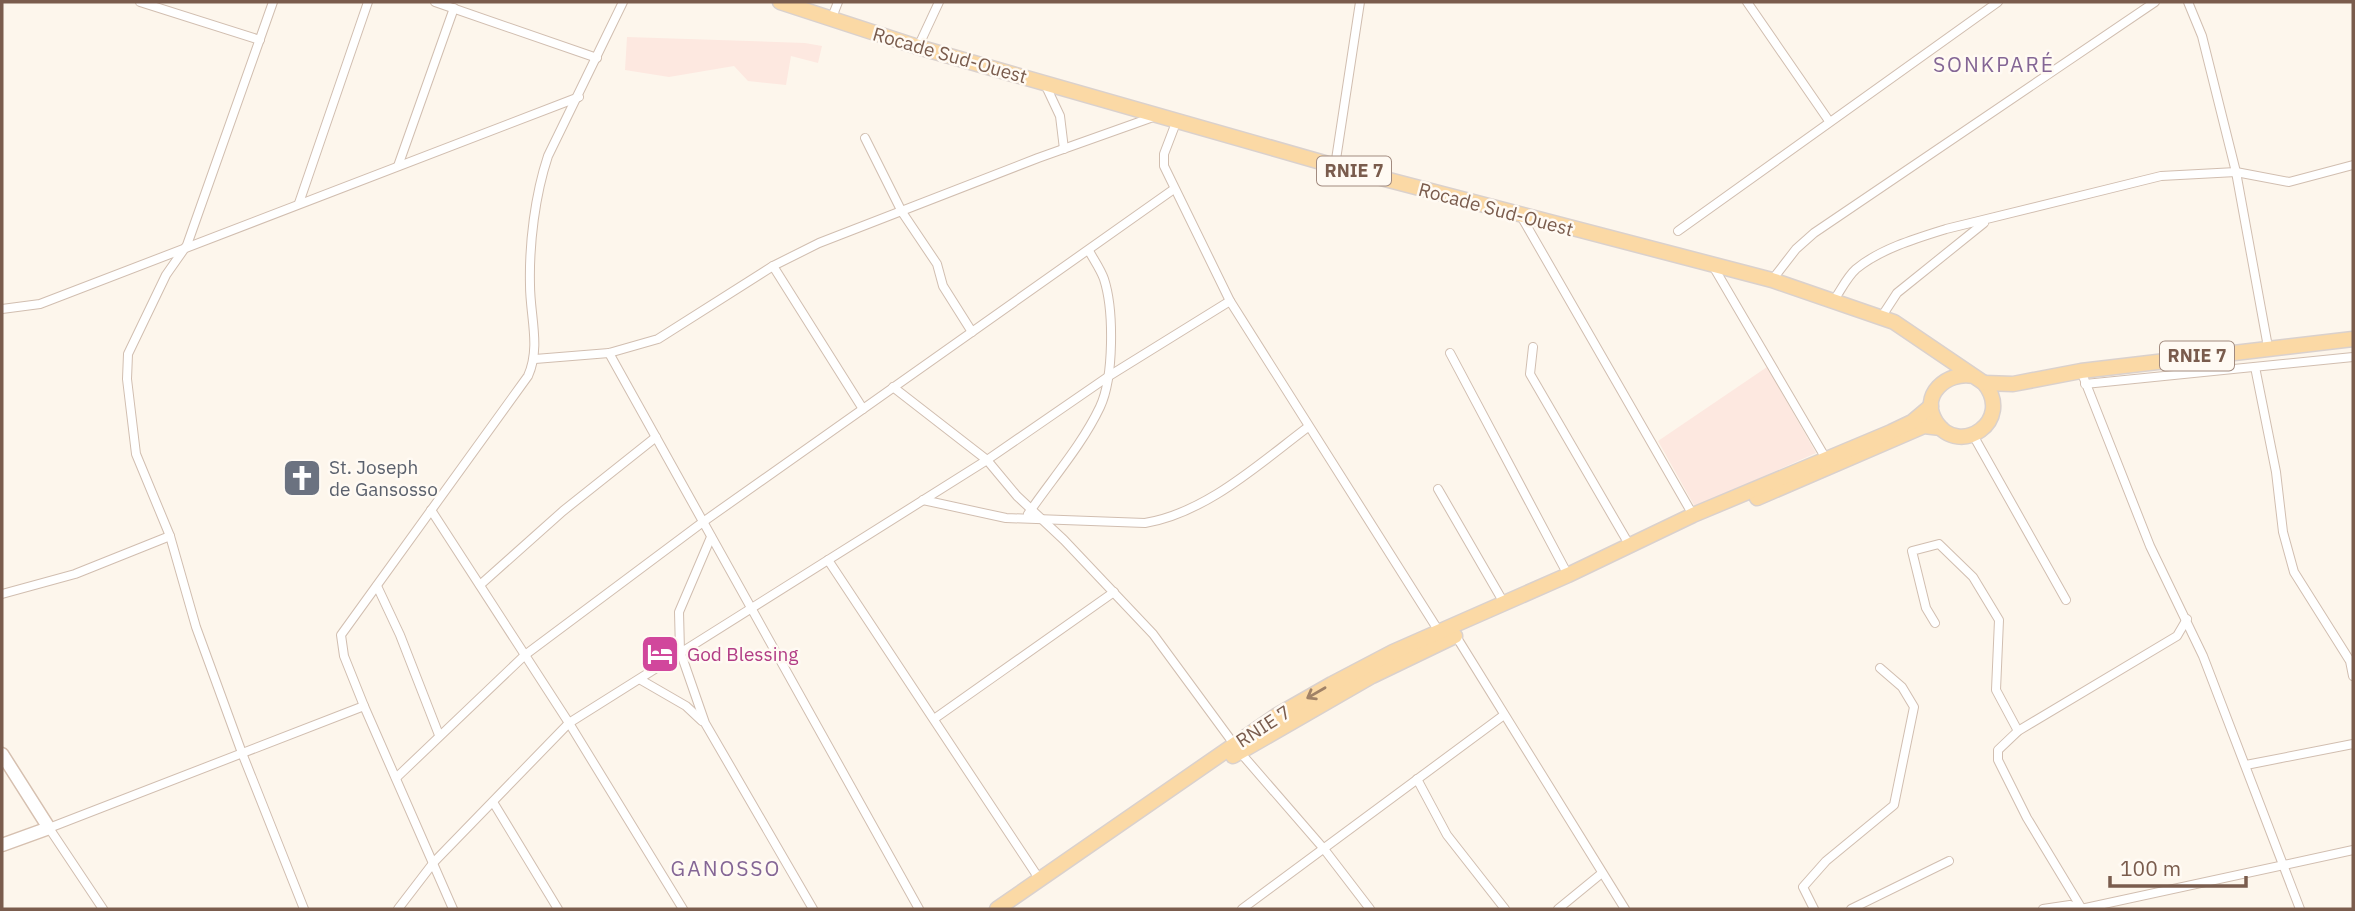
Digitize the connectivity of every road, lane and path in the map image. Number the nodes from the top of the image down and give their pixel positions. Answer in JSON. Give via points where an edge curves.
{"nodes":[{"id":1,"x":141,"y":2,"type":"edge"},
{"id":2,"x":274,"y":2,"type":"edge"},
{"id":3,"x":369,"y":2,"type":"edge"},
{"id":4,"x":435,"y":2,"type":"edge"},
{"id":5,"x":622,"y":2,"type":"edge"},
{"id":6,"x":780,"y":2,"type":"edge"},
{"id":7,"x":838,"y":2,"type":"edge"},
{"id":8,"x":939,"y":2,"type":"edge"},
{"id":9,"x":1360,"y":2,"type":"edge"},
{"id":10,"x":1747,"y":2,"type":"edge"},
{"id":11,"x":1998,"y":2,"type":"edge"},
{"id":12,"x":2155,"y":2,"type":"edge"},
{"id":13,"x":2188,"y":2,"type":"edge"},
{"id":14,"x":454,"y":8,"type":"junction"},
{"id":15,"x":831,"y":20,"type":"junction"},
{"id":16,"x":260,"y":40,"type":"junction"},
{"id":17,"x":918,"y":47,"type":"junction"},
{"id":18,"x":597,"y":58,"type":"junction"},
{"id":19,"x":1044,"y":82,"type":"junction"},
{"id":20,"x":579,"y":97,"type":"junction"},
{"id":21,"x":1160,"y":115,"type":"junction"},
{"id":22,"x":1177,"y":120,"type":"junction"},
{"id":23,"x":1829,"y":121,"type":"junction"},
{"id":24,"x":865,"y":138,"type":"dead end"},
{"id":25,"x":1064,"y":149,"type":"junction"},
{"id":26,"x":2353,"y":165,"type":"edge"},
{"id":27,"x":398,"y":166,"type":"junction"},
{"id":28,"x":1335,"y":166,"type":"junction"},
{"id":29,"x":2236,"y":172,"type":"junction"},
{"id":30,"x":1174,"y":189,"type":"junction"},
{"id":31,"x":299,"y":203,"type":"junction"},
{"id":32,"x":902,"y":212,"type":"junction"},
{"id":33,"x":1521,"y":216,"type":"junction"},
{"id":34,"x":1986,"y":221,"type":"junction"},
{"id":35,"x":1678,"y":231,"type":"dead end"},
{"id":36,"x":187,"y":245,"type":"junction"},
{"id":37,"x":1088,"y":251,"type":"junction"},
{"id":38,"x":1712,"y":264,"type":"junction"},
{"id":39,"x":773,"y":266,"type":"junction"},
{"id":40,"x":1772,"y":280,"type":"junction"},
{"id":41,"x":1834,"y":300,"type":"junction"},
{"id":42,"x":1230,"y":301,"type":"junction"},
{"id":43,"x":2,"y":309,"type":"edge"},
{"id":44,"x":1882,"y":316,"type":"junction"},
{"id":45,"x":972,"y":332,"type":"junction"},
{"id":46,"x":2353,"y":339,"type":"edge"},
{"id":47,"x":1924,"y":342,"type":"junction"},
{"id":48,"x":1533,"y":347,"type":"dead end"},
{"id":49,"x":2268,"y":347,"type":"junction"},
{"id":50,"x":609,"y":353,"type":"junction"},
{"id":51,"x":1450,"y":353,"type":"dead end"},
{"id":52,"x":2353,"y":357,"type":"edge"},
{"id":53,"x":536,"y":359,"type":"junction"},
{"id":54,"x":2255,"y":367,"type":"junction"},
{"id":55,"x":1109,"y":376,"type":"junction"},
{"id":56,"x":2042,"y":377,"type":"junction"},
{"id":57,"x":2083,"y":378,"type":"junction"},
{"id":58,"x":1979,"y":380,"type":"junction"},
{"id":59,"x":1939,"y":385,"type":"junction"},
{"id":60,"x":894,"y":387,"type":"junction"},
{"id":61,"x":1931,"y":406,"type":"junction"},
{"id":62,"x":1994,"y":408,"type":"junction"},
{"id":63,"x":863,"y":409,"type":"junction"},
{"id":64,"x":1308,"y":427,"type":"junction"},
{"id":65,"x":1941,"y":428,"type":"junction"},
{"id":66,"x":1973,"y":435,"type":"junction"},
{"id":67,"x":656,"y":437,"type":"junction"},
{"id":68,"x":1825,"y":457,"type":"junction"},
{"id":69,"x":988,"y":460,"type":"junction"},
{"id":70,"x":1438,"y":489,"type":"dead end"},
{"id":71,"x":923,"y":500,"type":"junction"},
{"id":72,"x":430,"y":510,"type":"junction"},
{"id":73,"x":1031,"y":510,"type":"junction"},
{"id":74,"x":1693,"y":515,"type":"junction"},
{"id":75,"x":1025,"y":519,"type":"junction"},
{"id":76,"x":1042,"y":521,"type":"junction"},
{"id":77,"x":703,"y":522,"type":"junction"},
{"id":78,"x":170,"y":537,"type":"junction"},
{"id":79,"x":711,"y":537,"type":"junction"},
{"id":80,"x":1630,"y":546,"type":"junction"},
{"id":81,"x":828,"y":561,"type":"junction"},
{"id":82,"x":1568,"y":575,"type":"junction"},
{"id":83,"x":480,"y":585,"type":"junction"},
{"id":84,"x":377,"y":586,"type":"junction"},
{"id":85,"x":1114,"y":592,"type":"junction"},
{"id":86,"x":2,"y":594,"type":"edge"},
{"id":87,"x":2066,"y":600,"type":"dead end"},
{"id":88,"x":1504,"y":603,"type":"junction"},
{"id":89,"x":751,"y":609,"type":"junction"},
{"id":90,"x":2187,"y":619,"type":"junction"},
{"id":91,"x":1936,"y":623,"type":"dead end"},
{"id":92,"x":1448,"y":632,"type":"junction"},
{"id":93,"x":680,"y":651,"type":"junction"},
{"id":94,"x":525,"y":654,"type":"junction"},
{"id":95,"x":1880,"y":668,"type":"dead end"},
{"id":96,"x":2353,"y":676,"type":"edge"},
{"id":97,"x":641,"y":680,"type":"junction"},
{"id":98,"x":364,"y":706,"type":"junction"},
{"id":99,"x":1504,"y":715,"type":"junction"},
{"id":100,"x":934,"y":719,"type":"junction"},
{"id":101,"x":569,"y":723,"type":"junction"},
{"id":102,"x":705,"y":723,"type":"junction"},
{"id":103,"x":2018,"y":731,"type":"junction"},
{"id":104,"x":439,"y":735,"type":"junction"},
{"id":105,"x":2353,"y":744,"type":"edge"},
{"id":106,"x":1237,"y":748,"type":"junction"},
{"id":107,"x":2,"y":754,"type":"edge"},
{"id":108,"x":242,"y":754,"type":"junction"},
{"id":109,"x":2245,"y":765,"type":"junction"},
{"id":110,"x":396,"y":778,"type":"junction"},
{"id":111,"x":1418,"y":779,"type":"junction"},
{"id":112,"x":493,"y":802,"type":"junction"},
{"id":113,"x":49,"y":828,"type":"junction"},
{"id":114,"x":2,"y":845,"type":"edge"},
{"id":115,"x":1324,"y":849,"type":"junction"},
{"id":116,"x":2353,"y":850,"type":"edge"},
{"id":117,"x":1949,"y":861,"type":"dead end"},
{"id":118,"x":434,"y":862,"type":"junction"},
{"id":119,"x":2284,"y":865,"type":"junction"},
{"id":120,"x":1602,"y":873,"type":"junction"},
{"id":121,"x":1040,"y":880,"type":"junction"},
{"id":122,"x":103,"y":909,"type":"edge"},
{"id":123,"x":304,"y":909,"type":"edge"},
{"id":124,"x":398,"y":909,"type":"edge"},
{"id":125,"x":453,"y":909,"type":"edge"},
{"id":126,"x":558,"y":909,"type":"edge"},
{"id":127,"x":683,"y":909,"type":"edge"},
{"id":128,"x":813,"y":909,"type":"edge"},
{"id":129,"x":919,"y":909,"type":"edge"},
{"id":130,"x":997,"y":909,"type":"edge"},
{"id":131,"x":1014,"y":909,"type":"edge"},
{"id":132,"x":1242,"y":909,"type":"edge"},
{"id":133,"x":1370,"y":909,"type":"edge"},
{"id":134,"x":1505,"y":909,"type":"edge"},
{"id":135,"x":1558,"y":909,"type":"edge"},
{"id":136,"x":1625,"y":909,"type":"edge"},
{"id":137,"x":1814,"y":909,"type":"edge"},
{"id":138,"x":1851,"y":909,"type":"edge"},
{"id":139,"x":2043,"y":909,"type":"edge"},
{"id":140,"x":2081,"y":909,"type":"edge"},
{"id":141,"x":2300,"y":909,"type":"edge"}],
"edges":[{"from":1,"to":16,"type":"street"},
{"from":2,"to":16,"type":"street"},
{"from":3,"to":31,"type":"street"},
{"from":4,"to":14,"type":"street"},
{"from":5,"to":18,"type":"street"},
{"from":6,"to":15,"type":"main road","name":"Rocade Sud-Ouest","number":"RNIE 7"},
{"from":7,"to":15,"type":"street"},
{"from":8,"to":17,"type":"street"},
{"from":9,"to":28,"type":"street"},
{"from":10,"to":23,"type":"street"},
{"from":11,"to":23,"type":"street"},
{"from":12,"to":40,"type":"street","via":[[1814,233]]},
{"from":13,"to":29,"type":"street","via":[[2202,36]]},
{"from":14,"to":18,"type":"street"},
{"from":14,"to":27,"type":"street"},
{"from":15,"to":17,"type":"main road","name":"Rocade Sud-Ouest","number":"RNIE 7"},
{"from":16,"to":36,"type":"street"},
{"from":17,"to":19,"type":"main road","name":"Rocade Sud-Ouest","number":"RNIE 7"},
{"from":18,"to":20,"type":"street"},
{"from":19,"to":21,"type":"main road","name":"Rocade Sud-Ouest","number":"RNIE 7"},
{"from":19,"to":25,"type":"street","via":[[1060,116]]},
{"from":20,"to":27,"type":"street"},
{"from":20,"to":53,"type":"street","via":[[540,181],[530,285]]},
{"from":21,"to":22,"type":"main road","name":"Rocade Sud-Ouest","number":"RNIE 7"},
{"from":21,"to":25,"type":"street"},
{"from":22,"to":28,"type":"main road","name":"Rocade Sud-Ouest","number":"RNIE 7"},
{"from":22,"to":30,"type":"street","via":[[1164,154]]},
{"from":23,"to":35,"type":"street"},
{"from":24,"to":32,"type":"street"},
{"from":25,"to":32,"type":"street"},
{"from":26,"to":29,"type":"street","via":[[2288,182]]},
{"from":27,"to":31,"type":"street"},
{"from":28,"to":33,"type":"main road","name":"Rocade Sud-Ouest","number":"RNIE 7"},
{"from":29,"to":34,"type":"street","via":[[2161,176]]},
{"from":29,"to":49,"type":"street"},
{"from":30,"to":37,"type":"street"},
{"from":30,"to":42,"type":"street"},
{"from":31,"to":36,"type":"street"},
{"from":32,"to":39,"type":"street"},
{"from":32,"to":45,"type":"street"},
{"from":33,"to":38,"type":"main road","name":"Rocade Sud-Ouest","number":"RNIE 7"},
{"from":33,"to":74,"type":"street"},
{"from":34,"to":41,"type":"street","via":[[1929,235],[1867,262],[1855,270]]},
{"from":34,"to":44,"type":"street","via":[[1897,293]]},
{"from":36,"to":43,"type":"street","via":[[40,304]]},
{"from":36,"to":78,"type":"street","via":[[166,275],[128,354],[136,454]]},
{"from":37,"to":45,"type":"street"},
{"from":37,"to":55,"type":"street","via":[[1104,278],[1111,339]]},
{"from":38,"to":40,"type":"main road","name":"Rocade Sud-Ouest","number":"RNIE 7"},
{"from":38,"to":68,"type":"street"},
{"from":39,"to":50,"type":"street","via":[[675,330]]},
{"from":39,"to":63,"type":"street"},
{"from":40,"to":41,"type":"main road","name":"Rocade Sud-Ouest","number":"RNIE 7"},
{"from":41,"to":44,"type":"main road","name":"Rocade Sud-Ouest","number":"RNIE 7"},
{"from":42,"to":55,"type":"street"},
{"from":42,"to":64,"type":"street"},
{"from":44,"to":47,"type":"main road","name":"Rocade Sud-Ouest","number":"RNIE 7"},
{"from":45,"to":60,"type":"street"},
{"from":46,"to":49,"type":"main road","number":"RNIE 7"},
{"from":47,"to":58,"type":"main road","name":"Rocade Sud-Ouest"},
{"from":47,"to":59,"type":"main road","via":[[1936,363]]},
{"from":48,"to":80,"type":"street","via":[[1530,374]]},
{"from":49,"to":57,"type":"main road","number":"RNIE 7"},
{"from":50,"to":53,"type":"street"},
{"from":50,"to":67,"type":"street"},
{"from":51,"to":82,"type":"street"},
{"from":52,"to":54,"type":"street"},
{"from":53,"to":72,"type":"street","via":[[521,387]]},
{"from":54,"to":57,"type":"street"},
{"from":54,"to":96,"type":"street","via":[[2294,572],[2350,661]]},
{"from":55,"to":69,"type":"street"},
{"from":55,"to":73,"type":"street","via":[[1100,407]]},
{"from":56,"to":57,"type":"main road","number":"RNIE 7"},
{"from":56,"to":58,"type":"main road","number":"RNIE 7","via":[[2013,384]]},
{"from":56,"to":62,"type":"main road","number":"RNIE 7"},
{"from":57,"to":90,"type":"street","via":[[2150,546]]},
{"from":58,"to":59,"type":"main road","number":"RNIE 7","via":[[1955,375]]},
{"from":58,"to":62,"type":"main road","via":[[1990,390]]},
{"from":59,"to":61,"type":"main road"},
{"from":60,"to":63,"type":"street"},
{"from":60,"to":69,"type":"street"},
{"from":61,"to":65,"type":"main road"},
{"from":61,"to":68,"type":"main road","name":"RNIE 7","number":"RNIE 7","via":[[1901,427]]},
{"from":62,"to":66,"type":"main road","number":"RNIE 7","via":[[1986,426]]},
{"from":63,"to":77,"type":"street"},
{"from":64,"to":76,"type":"street","via":[[1226,486],[1176,515],[1145,523]]},
{"from":64,"to":92,"type":"street"},
{"from":65,"to":66,"type":"main road","number":"RNIE 7","via":[[1959,436]]},
{"from":65,"to":92,"type":"main road","name":"RNIE 7","number":"RNIE 7","via":[[1924,426]]},
{"from":66,"to":87,"type":"street"},
{"from":67,"to":77,"type":"street"},
{"from":67,"to":83,"type":"street"},
{"from":68,"to":74,"type":"main road","name":"RNIE 7","number":"RNIE 7"},
{"from":69,"to":71,"type":"street"},
{"from":69,"to":73,"type":"street"},
{"from":70,"to":88,"type":"street"},
{"from":71,"to":75,"type":"street"},
{"from":71,"to":81,"type":"street"},
{"from":72,"to":83,"type":"street"},
{"from":72,"to":84,"type":"street"},
{"from":73,"to":75,"type":"street"},
{"from":73,"to":76,"type":"street"},
{"from":74,"to":80,"type":"main road","name":"RNIE 7","number":"RNIE 7"},
{"from":75,"to":76,"type":"street"},
{"from":76,"to":85,"type":"street"},
{"from":77,"to":79,"type":"street"},
{"from":77,"to":94,"type":"street"},
{"from":78,"to":86,"type":"street","via":[[75,574]]},
{"from":78,"to":108,"type":"street","via":[[196,627]]},
{"from":79,"to":89,"type":"street"},
{"from":79,"to":93,"type":"street","via":[[679,612]]},
{"from":80,"to":82,"type":"main road","name":"RNIE 7","number":"RNIE 7"},
{"from":81,"to":89,"type":"street"},
{"from":81,"to":100,"type":"street"},
{"from":82,"to":88,"type":"main road","name":"RNIE 7","number":"RNIE 7"},
{"from":83,"to":94,"type":"street"},
{"from":84,"to":98,"type":"street","via":[[341,635],[344,656]]},
{"from":84,"to":104,"type":"street"},
{"from":85,"to":100,"type":"street"},
{"from":85,"to":106,"type":"street","via":[[1153,634]]},
{"from":88,"to":92,"type":"main road","name":"RNIE 7","number":"RNIE 7"},
{"from":89,"to":93,"type":"street"},
{"from":89,"to":129,"type":"street"},
{"from":90,"to":103,"type":"street","via":[[2177,636]]},
{"from":90,"to":109,"type":"street"},
{"from":91,"to":103,"type":"street","via":[[1926,608],[1912,551],[1939,544],[1973,577],[1999,620],[1996,690]]},
{"from":92,"to":99,"type":"street"},
{"from":92,"to":106,"type":"main road","name":"RNIE 7","number":"RNIE 7","via":[[1393,652],[1332,684],[1276,716]]},
{"from":93,"to":97,"type":"street"},
{"from":93,"to":102,"type":"street"},
{"from":94,"to":101,"type":"street"},
{"from":94,"to":104,"type":"street"},
{"from":95,"to":137,"type":"street","via":[[1902,687],[1914,707],[1894,805],[1816,870],[1803,887]]},
{"from":97,"to":101,"type":"street"},
{"from":97,"to":102,"type":"street"},
{"from":98,"to":108,"type":"street"},
{"from":98,"to":110,"type":"street"},
{"from":99,"to":111,"type":"street"},
{"from":99,"to":120,"type":"street"},
{"from":100,"to":121,"type":"street"},
{"from":101,"to":112,"type":"street"},
{"from":101,"to":127,"type":"street"},
{"from":102,"to":128,"type":"street"},
{"from":103,"to":140,"type":"street","via":[[1998,750],[1998,760],[2026,818]]},
{"from":104,"to":110,"type":"street"},
{"from":105,"to":109,"type":"street"},
{"from":106,"to":115,"type":"street"},
{"from":106,"to":121,"type":"main road","name":"RNIE 7","number":"RNIE 7"},
{"from":106,"to":131,"type":"main road","name":"RNIE 7","number":"RNIE 7"},
{"from":107,"to":113,"type":"street"},
{"from":108,"to":113,"type":"street"},
{"from":108,"to":123,"type":"street"},
{"from":109,"to":119,"type":"street"},
{"from":110,"to":118,"type":"street"},
{"from":111,"to":115,"type":"street"},
{"from":111,"to":134,"type":"street","via":[[1447,835]]},
{"from":112,"to":118,"type":"street"},
{"from":112,"to":126,"type":"street"},
{"from":113,"to":114,"type":"street"},
{"from":113,"to":122,"type":"street"},
{"from":115,"to":132,"type":"street"},
{"from":115,"to":133,"type":"street"},
{"from":116,"to":119,"type":"street"},
{"from":117,"to":138,"type":"street"},
{"from":118,"to":124,"type":"street"},
{"from":118,"to":125,"type":"street"},
{"from":119,"to":140,"type":"street"},
{"from":119,"to":141,"type":"street"},
{"from":120,"to":135,"type":"street"},
{"from":120,"to":136,"type":"street"},
{"from":121,"to":130,"type":"main road","name":"RNIE 7","number":"RNIE 7"},
{"from":139,"to":140,"type":"street","via":[[2070,905]]}]}
